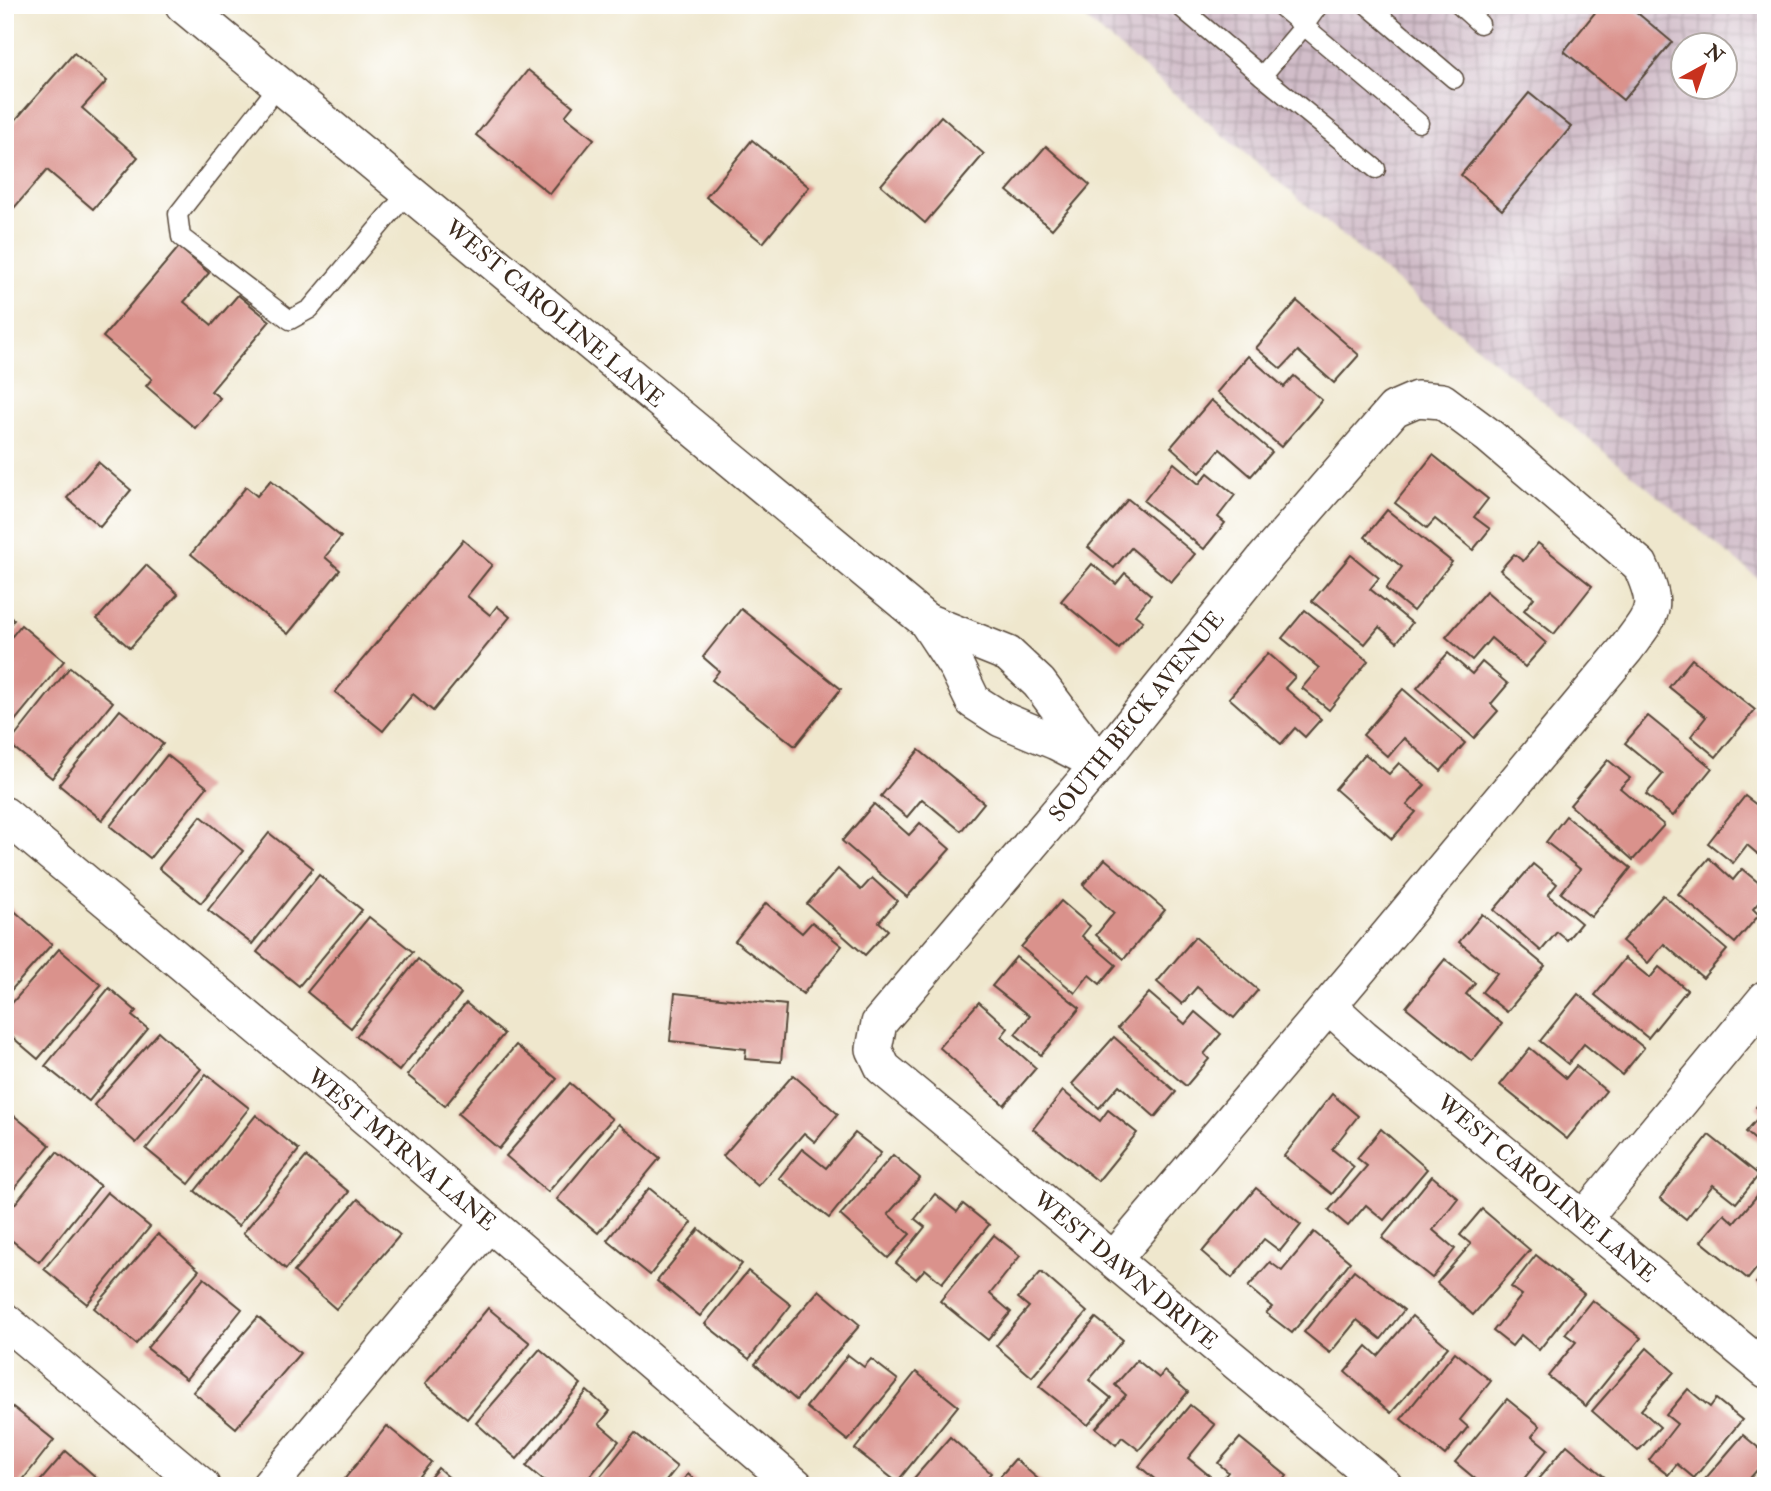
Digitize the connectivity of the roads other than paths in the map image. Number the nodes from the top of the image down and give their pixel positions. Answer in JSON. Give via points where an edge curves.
{"nodes":[{"id":1,"x":183,"y":5,"type":"edge"},
{"id":2,"x":1178,"y":5,"type":"edge"},
{"id":3,"x":1279,"y":5,"type":"edge"},
{"id":4,"x":1320,"y":5,"type":"edge"},
{"id":5,"x":1367,"y":5,"type":"edge"},
{"id":6,"x":1459,"y":5,"type":"edge"},
{"id":7,"x":1480,"y":24,"type":"dead end"},
{"id":8,"x":1304,"y":26,"type":"junction"},
{"id":9,"x":1262,"y":76,"type":"junction"},
{"id":10,"x":1454,"y":79,"type":"dead end"},
{"id":11,"x":280,"y":85,"type":"junction"},
{"id":12,"x":1419,"y":123,"type":"dead end"},
{"id":13,"x":1376,"y":169,"type":"dead end"},
{"id":14,"x":409,"y":191,"type":"junction"},
{"id":15,"x":926,"y":621,"type":"junction"},
{"id":16,"x":1099,"y":764,"type":"junction"},
{"id":17,"x":5,"y":815,"type":"edge"},
{"id":18,"x":1766,"y":998,"type":"edge"},
{"id":19,"x":1329,"y":1006,"type":"junction"},
{"id":20,"x":874,"y":1049,"type":"joint"},
{"id":21,"x":1584,"y":1218,"type":"junction"},
{"id":22,"x":489,"y":1223,"type":"junction"},
{"id":23,"x":1114,"y":1259,"type":"junction"},
{"id":24,"x":5,"y":1321,"type":"edge"},
{"id":25,"x":1766,"y":1370,"type":"edge"},
{"id":26,"x":202,"y":1486,"type":"edge"},
{"id":27,"x":269,"y":1486,"type":"edge"},
{"id":28,"x":796,"y":1486,"type":"edge"},
{"id":29,"x":1384,"y":1486,"type":"edge"}],
"edges":[{"from":1,"to":11,"type":"street","name":"WEST CAROLINE LANE"},
{"from":2,"to":9,"type":"lane"},
{"from":3,"to":8,"type":"lane"},
{"from":4,"to":8,"type":"lane"},
{"from":5,"to":10,"type":"lane"},
{"from":6,"to":7,"type":"lane"},
{"from":8,"to":9,"type":"lane"},
{"from":8,"to":12,"type":"lane"},
{"from":9,"to":13,"type":"lane"},
{"from":11,"to":14,"type":"street","name":"WEST CAROLINE LANE"},
{"from":11,"to":14,"type":"lane","via":[[178,214],[181,237],[289,320],[310,309]]},
{"from":14,"to":15,"type":"street","name":"WEST CAROLINE LANE"},
{"from":15,"to":16,"type":"street","name":"WEST CAROLINE LANE","via":[[1007,654],[1039,683]]},
{"from":15,"to":16,"type":"street","name":"WEST CAROLINE LANE","via":[[973,701],[1001,719]]},
{"from":16,"to":19,"type":"street","name":"SOUTH BECK AVENUE","via":[[1264,559],[1394,409],[1417,399],[1442,401],[1640,565],[1653,594],[1649,617]]},
{"from":16,"to":20,"type":"street","name":"SOUTH BECK AVENUE","via":[[879,1023]]},
{"from":17,"to":22,"type":"street","name":"WEST MYRNA LANE"},
{"from":18,"to":21,"type":"street"},
{"from":19,"to":21,"type":"street","name":"WEST CAROLINE LANE"},
{"from":19,"to":23,"type":"street"},
{"from":20,"to":23,"type":"street","name":"WEST DAWN DRIVE","via":[[883,1068]]},
{"from":21,"to":25,"type":"street","name":"WEST CAROLINE LANE"},
{"from":22,"to":27,"type":"street"},
{"from":22,"to":28,"type":"street","name":"WEST MYRNA LANE"},
{"from":23,"to":29,"type":"street","name":"WEST DAWN DRIVE"},
{"from":24,"to":26,"type":"street"}]}
